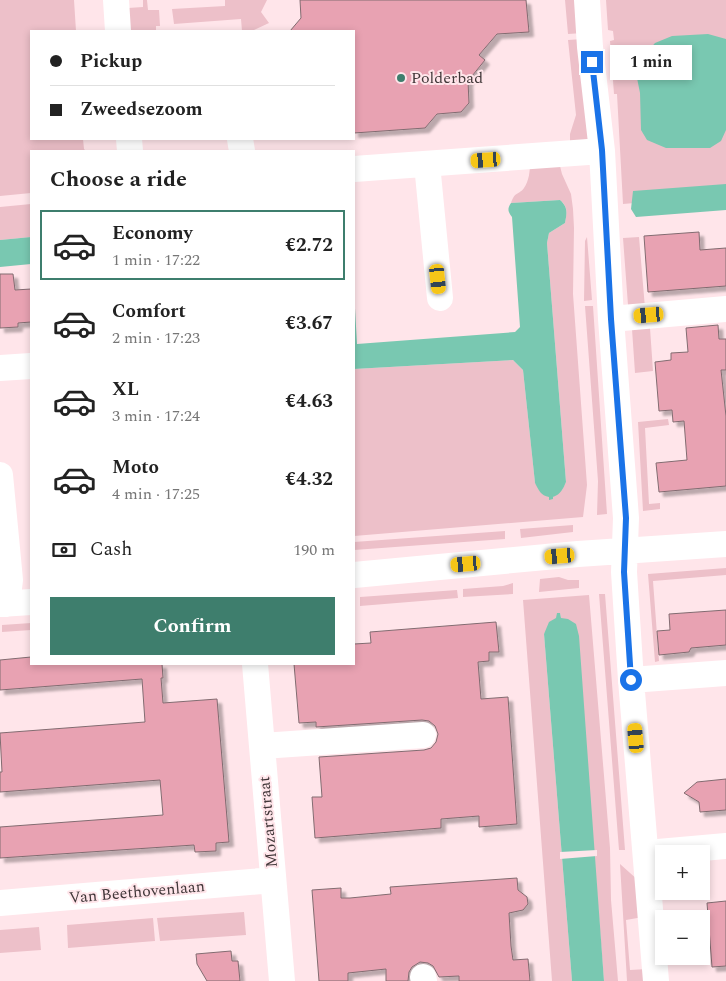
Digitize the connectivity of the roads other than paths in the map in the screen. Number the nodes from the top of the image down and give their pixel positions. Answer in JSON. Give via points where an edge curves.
{"nodes":[{"id":1,"x":116,"y":0,"type":"edge"},
{"id":2,"x":587,"y":0,"type":"edge"},
{"id":3,"x":118,"y":30,"type":"edge"},
{"id":4,"x":602,"y":150,"type":"junction"},
{"id":5,"x":427,"y":164,"type":"junction"},
{"id":6,"x":355,"y":169,"type":"edge"},
{"id":7,"x":440,"y":298,"type":"dead end"},
{"id":8,"x":726,"y":309,"type":"edge"},
{"id":9,"x":611,"y":319,"type":"junction"},
{"id":10,"x":30,"y":366,"type":"edge"},
{"id":11,"x":0,"y":368,"type":"edge"},
{"id":12,"x":0,"y":475,"type":"edge"},
{"id":13,"x":726,"y":544,"type":"edge"},
{"id":14,"x":625,"y":550,"type":"junction"},
{"id":15,"x":355,"y":575,"type":"edge"},
{"id":16,"x":13,"y":603,"type":"edge"},
{"id":17,"x":255,"y":665,"type":"edge"},
{"id":18,"x":726,"y":672,"type":"edge"},
{"id":19,"x":631,"y":680,"type":"junction"},
{"id":20,"x":423,"y":735,"type":"dead end"},
{"id":21,"x":262,"y":746,"type":"junction"},
{"id":22,"x":726,"y":846,"type":"edge"},
{"id":23,"x":647,"y":853,"type":"junction"},
{"id":24,"x":273,"y":880,"type":"junction"},
{"id":25,"x":0,"y":903,"type":"edge"},
{"id":26,"x":282,"y":981,"type":"edge"},
{"id":27,"x":656,"y":981,"type":"edge"}],
"edges":[{"from":1,"to":3,"type":"street"},
{"from":2,"to":4,"type":"street"},
{"from":4,"to":5,"type":"street"},
{"from":4,"to":9,"type":"street"},
{"from":5,"to":6,"type":"street"},
{"from":5,"to":7,"type":"street"},
{"from":8,"to":9,"type":"street"},
{"from":9,"to":14,"type":"street","via":[[626,518]]},
{"from":10,"to":11,"type":"street"},
{"from":12,"to":16,"type":"street"},
{"from":13,"to":14,"type":"street"},
{"from":14,"to":15,"type":"street"},
{"from":14,"to":19,"type":"street"},
{"from":17,"to":21,"type":"street","name":"Mozartstraat"},
{"from":18,"to":19,"type":"street"},
{"from":19,"to":23,"type":"street"},
{"from":20,"to":21,"type":"street"},
{"from":21,"to":24,"type":"street","name":"Mozartstraat"},
{"from":22,"to":23,"type":"street"},
{"from":23,"to":27,"type":"street"},
{"from":24,"to":25,"type":"street","name":"Van Beethovenlaan"},
{"from":24,"to":26,"type":"street","name":"Mozartstraat"}]}
